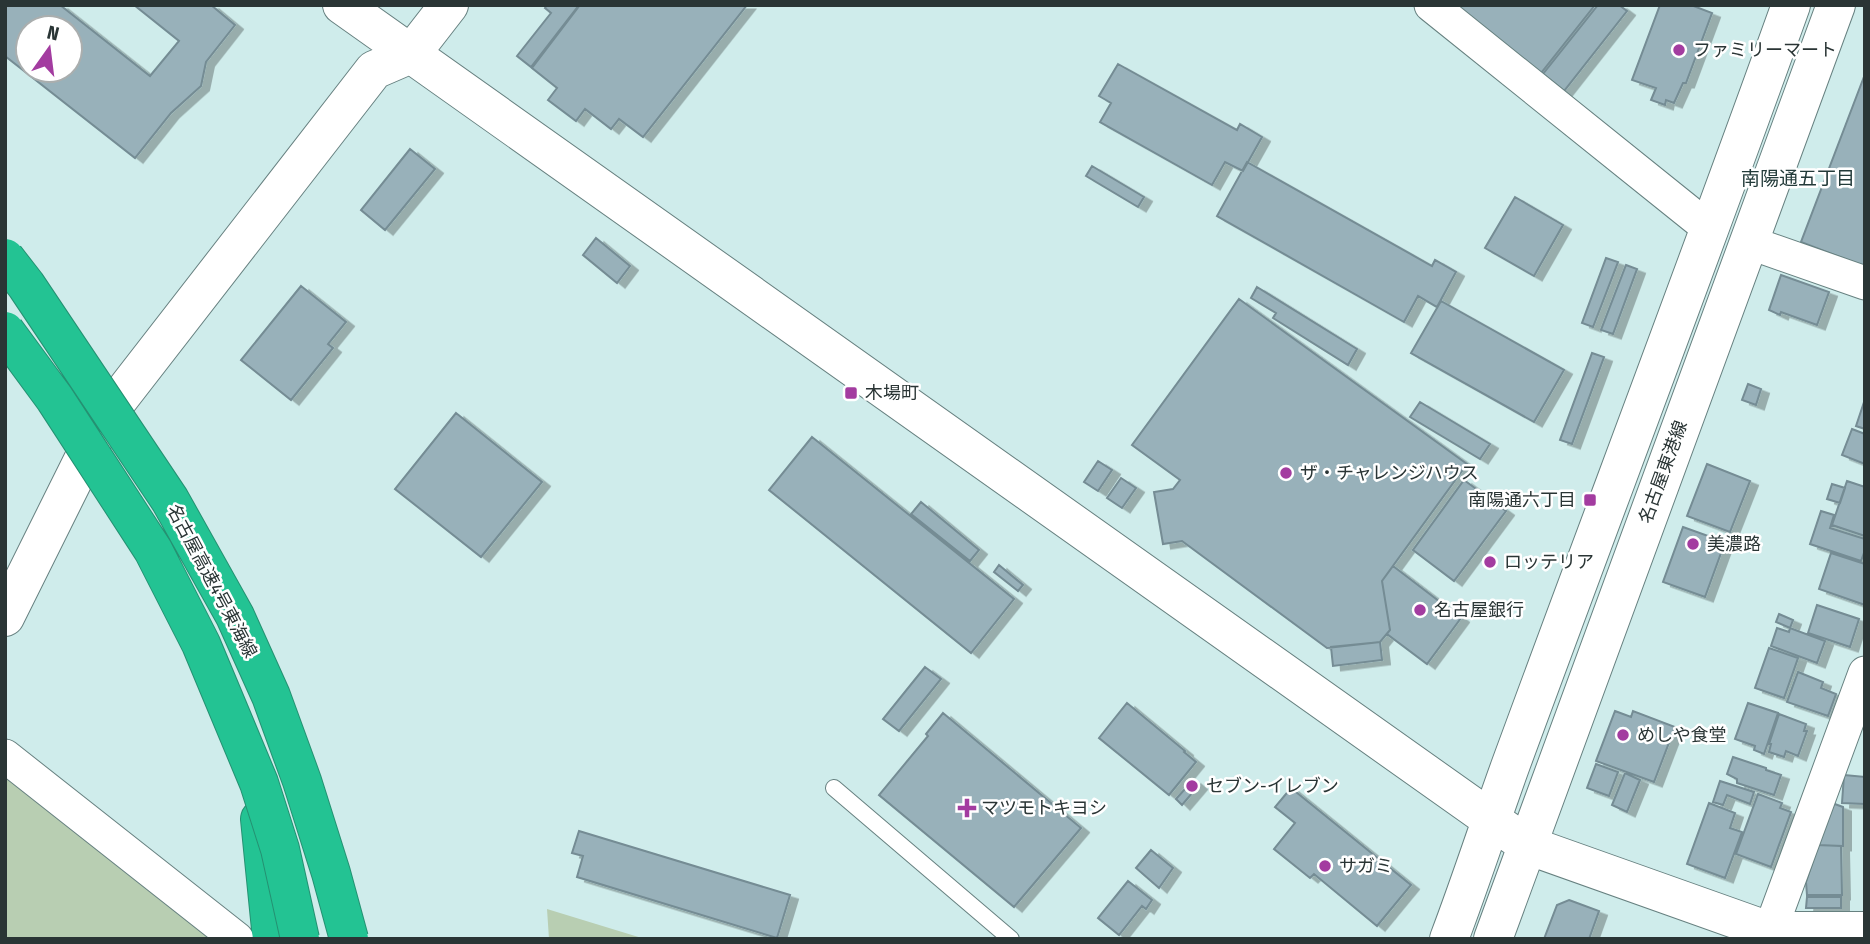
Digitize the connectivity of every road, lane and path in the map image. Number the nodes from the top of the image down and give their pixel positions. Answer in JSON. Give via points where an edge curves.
{"nodes":[{"id":1,"x":342,"y":5,"type":"edge"},
{"id":2,"x":449,"y":5,"type":"edge"},
{"id":3,"x":1431,"y":5,"type":"edge"},
{"id":4,"x":1791,"y":5,"type":"edge"},
{"id":5,"x":1836,"y":5,"type":"edge"},
{"id":6,"x":411,"y":54,"type":"junction"},
{"id":7,"x":1711,"y":230,"type":"junction"},
{"id":8,"x":1748,"y":242,"type":"junction"},
{"id":9,"x":5,"y":258,"type":"edge"},
{"id":10,"x":5,"y":276,"type":"edge"},
{"id":11,"x":1865,"y":283,"type":"edge"},
{"id":12,"x":5,"y":316,"type":"edge"},
{"id":13,"x":5,"y":331,"type":"edge"},
{"id":14,"x":99,"y":429,"type":"junction"},
{"id":15,"x":5,"y":617,"type":"edge"},
{"id":16,"x":221,"y":638,"type":"junction"},
{"id":17,"x":1865,"y":673,"type":"edge"},
{"id":18,"x":1858,"y":708,"type":"edge"},
{"id":19,"x":5,"y":756,"type":"edge"},
{"id":20,"x":834,"y":788,"type":"dead end"},
{"id":21,"x":1492,"y":820,"type":"junction"},
{"id":22,"x":1527,"y":845,"type":"junction"},
{"id":23,"x":1865,"y":931,"type":"edge"},
{"id":24,"x":1768,"y":935,"type":"edge"},
{"id":25,"x":237,"y":939,"type":"edge"},
{"id":26,"x":272,"y":939,"type":"edge"},
{"id":27,"x":300,"y":939,"type":"edge"},
{"id":28,"x":349,"y":939,"type":"edge"},
{"id":29,"x":368,"y":939,"type":"edge"},
{"id":30,"x":1011,"y":939,"type":"edge"},
{"id":31,"x":1449,"y":939,"type":"edge"},
{"id":32,"x":1493,"y":939,"type":"edge"}],
"edges":[{"from":1,"to":6,"type":"street"},
{"from":2,"to":6,"type":"street"},
{"from":3,"to":7,"type":"street"},
{"from":4,"to":7,"type":"street"},
{"from":5,"to":8,"type":"street","name":"名古屋東港線"},
{"from":6,"to":14,"type":"street","via":[[374,69]]},
{"from":6,"to":21,"type":"street"},
{"from":7,"to":21,"type":"street"},
{"from":8,"to":11,"type":"street"},
{"from":8,"to":22,"type":"street","name":"名古屋東港線"},
{"from":9,"to":28,"type":"highway","name":"名古屋高速4号東海線","bridge":true,"via":[[170,500],[235,616],[302,781]]},
{"from":10,"to":14,"type":"street"},
{"from":12,"to":14,"type":"street"},
{"from":13,"to":27,"type":"highway","bridge":true,"via":[[153,550],[201,644],[259,783],[280,849]]},
{"from":14,"to":15,"type":"street"},
{"from":14,"to":16,"type":"highway","via":[[166,516]]},
{"from":16,"to":26,"type":"highway","bridge":true,"via":[[257,787]]},
{"from":16,"to":29,"type":"highway","bridge":true},
{"from":17,"to":18,"type":"street"},
{"from":18,"to":24,"type":"street"},
{"from":19,"to":25,"type":"street"},
{"from":20,"to":30,"type":"lane"},
{"from":21,"to":22,"type":"street"},
{"from":21,"to":31,"type":"street"},
{"from":22,"to":24,"type":"street"},
{"from":22,"to":32,"type":"street","name":"名古屋東港線"},
{"from":23,"to":24,"type":"street"}]}
